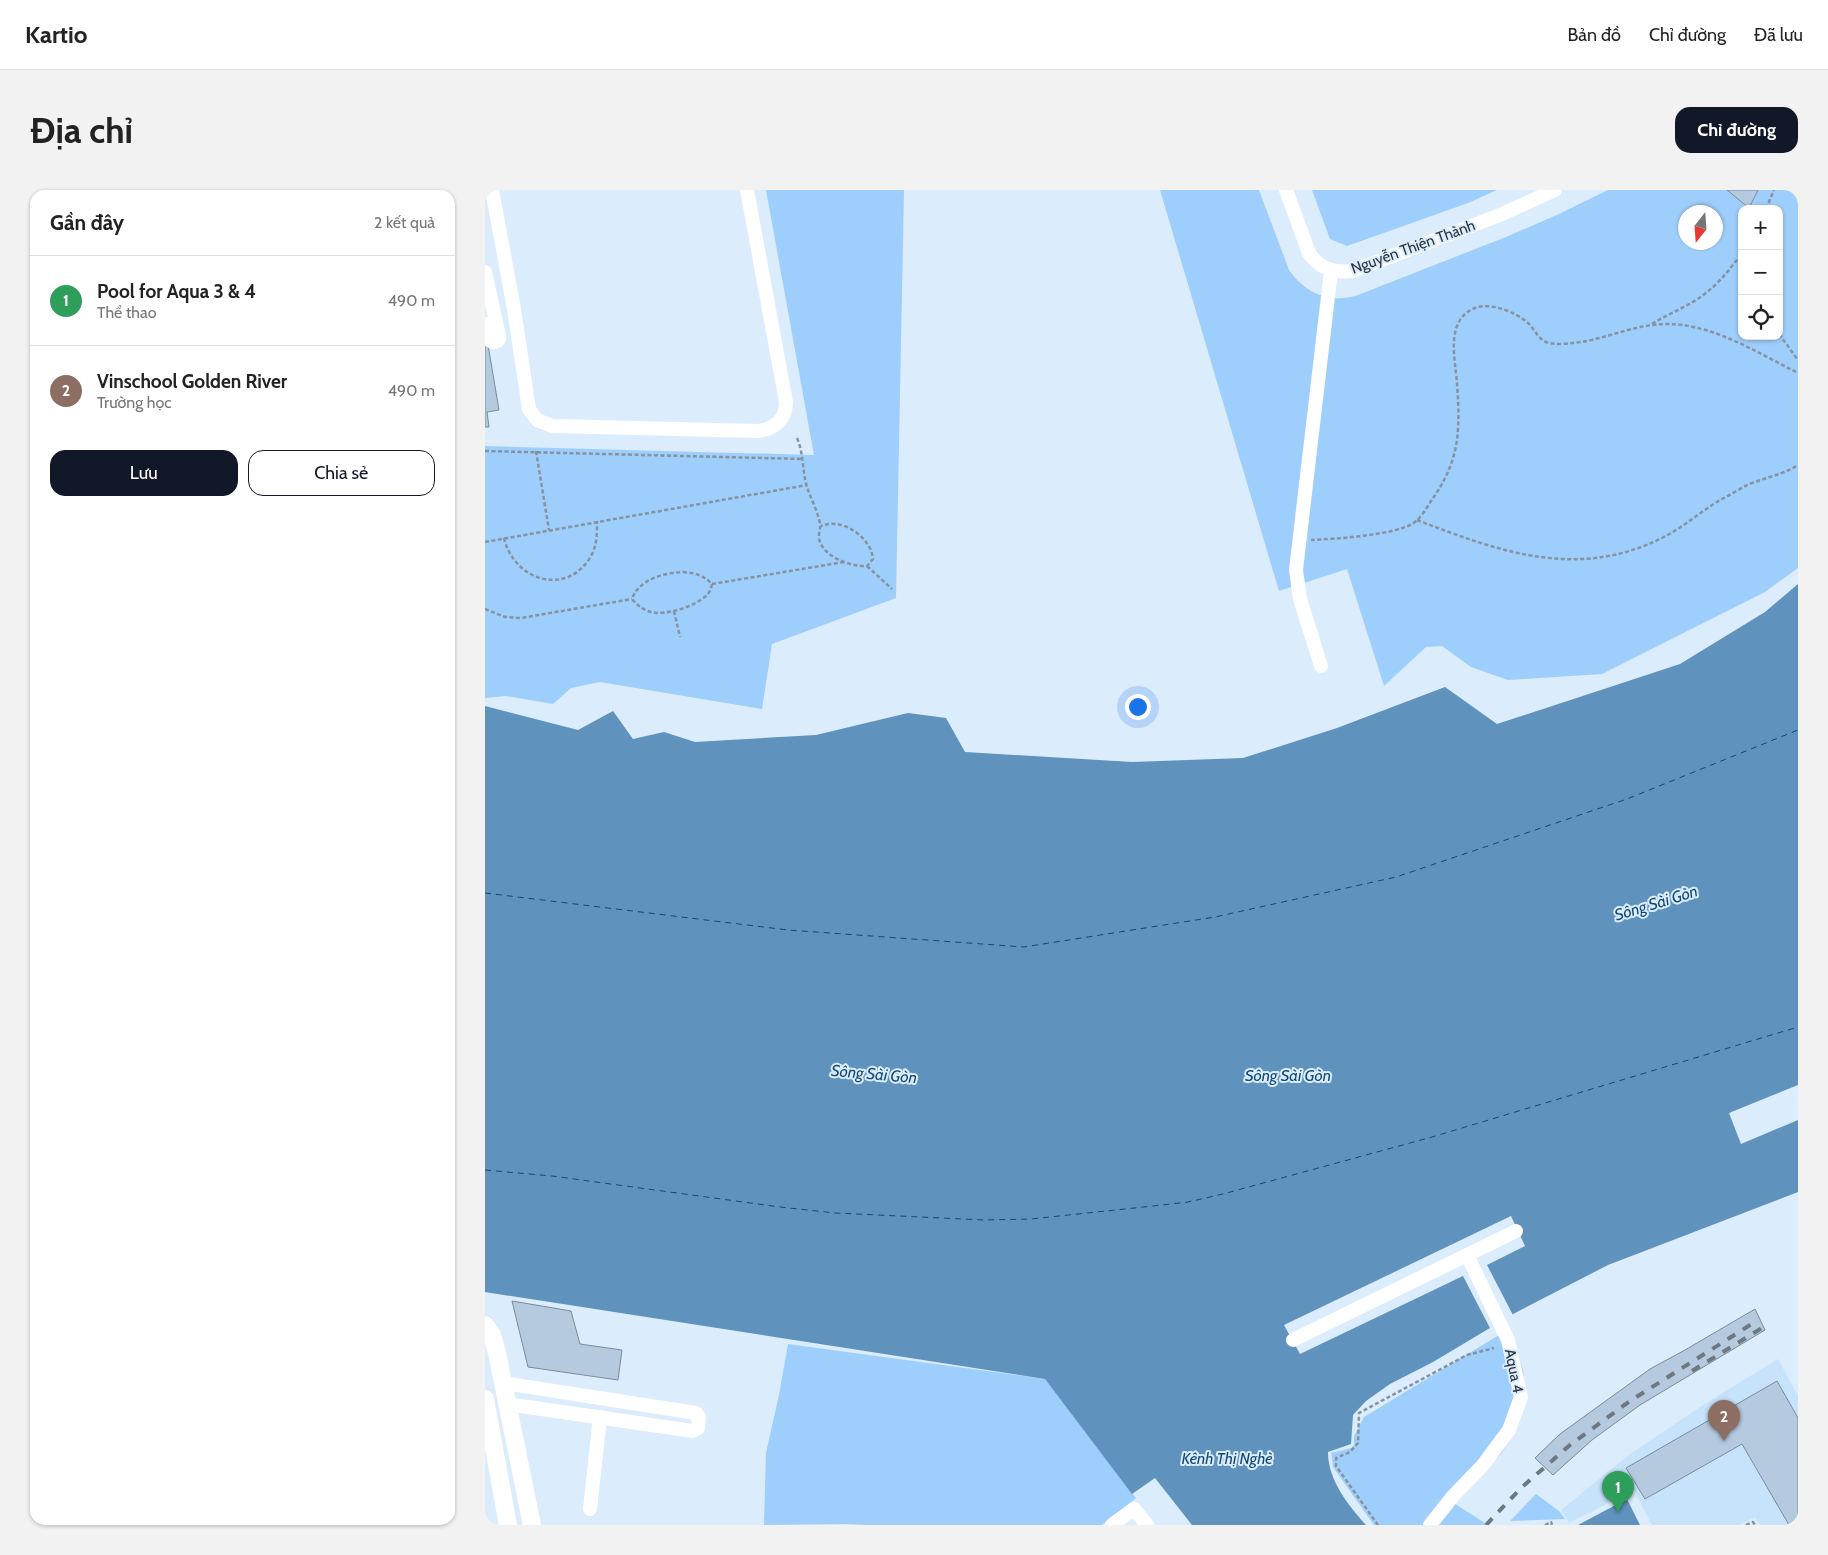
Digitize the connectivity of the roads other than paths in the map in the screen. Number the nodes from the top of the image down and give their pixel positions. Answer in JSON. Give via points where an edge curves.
{"nodes":[{"id":1,"x":492,"y":190,"type":"edge"},
{"id":2,"x":747,"y":190,"type":"edge"},
{"id":3,"x":1286,"y":190,"type":"edge"},
{"id":4,"x":1555,"y":190,"type":"edge"},
{"id":5,"x":1331,"y":271,"type":"junction"},
{"id":6,"x":485,"y":272,"type":"edge"},
{"id":7,"x":514,"y":309,"type":"junction"},
{"id":8,"x":489,"y":312,"type":"edge"},
{"id":9,"x":485,"y":324,"type":"edge"},
{"id":10,"x":1321,"y":666,"type":"dead end"},
{"id":11,"x":1516,"y":1231,"type":"dead end"},
{"id":12,"x":1467,"y":1255,"type":"junction"},
{"id":13,"x":485,"y":1325,"type":"edge"},
{"id":14,"x":1293,"y":1340,"type":"dead end"},
{"id":15,"x":503,"y":1383,"type":"junction"},
{"id":16,"x":485,"y":1399,"type":"edge"},
{"id":17,"x":621,"y":1401,"type":"junction"},
{"id":18,"x":507,"y":1404,"type":"junction"},
{"id":19,"x":600,"y":1418,"type":"junction"},
{"id":20,"x":618,"y":1420,"type":"junction"},
{"id":21,"x":590,"y":1509,"type":"dead end"},
{"id":22,"x":508,"y":1525,"type":"edge"},
{"id":23,"x":532,"y":1525,"type":"edge"},
{"id":24,"x":1112,"y":1525,"type":"edge"},
{"id":25,"x":1147,"y":1525,"type":"edge"},
{"id":26,"x":1430,"y":1525,"type":"edge"}],
"edges":[{"from":1,"to":7,"type":"street"},
{"from":2,"to":7,"type":"street","via":[[786,402],[785,414],[772,428],[749,431],[552,426],[541,423],[529,409]]},
{"from":3,"to":5,"type":"street","name":"Nguyễn Thiện Thành","via":[[1309,253],[1314,261]]},
{"from":4,"to":5,"type":"street","name":"Nguyễn Thiện Thành","via":[[1353,271]]},
{"from":5,"to":10,"type":"street","via":[[1296,570],[1297,589]]},
{"from":6,"to":8,"type":"street"},
{"from":7,"to":8,"type":"street"},
{"from":8,"to":9,"type":"street","via":[[499,336],[496,342],[489,340]]},
{"from":11,"to":12,"type":"street"},
{"from":12,"to":14,"type":"street"},
{"from":12,"to":26,"type":"street","name":"Aqua 4","via":[[1508,1340],[1521,1397],[1509,1430]]},
{"from":13,"to":15,"type":"main road","via":[[492,1335]]},
{"from":15,"to":17,"type":"street"},
{"from":15,"to":18,"type":"main road"},
{"from":16,"to":22,"type":"main road"},
{"from":17,"to":20,"type":"street"},
{"from":17,"to":20,"type":"street","via":[[697,1413],[698,1428],[693,1431]]},
{"from":18,"to":19,"type":"street"},
{"from":18,"to":23,"type":"main road"},
{"from":19,"to":20,"type":"street"},
{"from":19,"to":21,"type":"street"},
{"from":24,"to":25,"type":"street","via":[[1134,1508]]}]}
